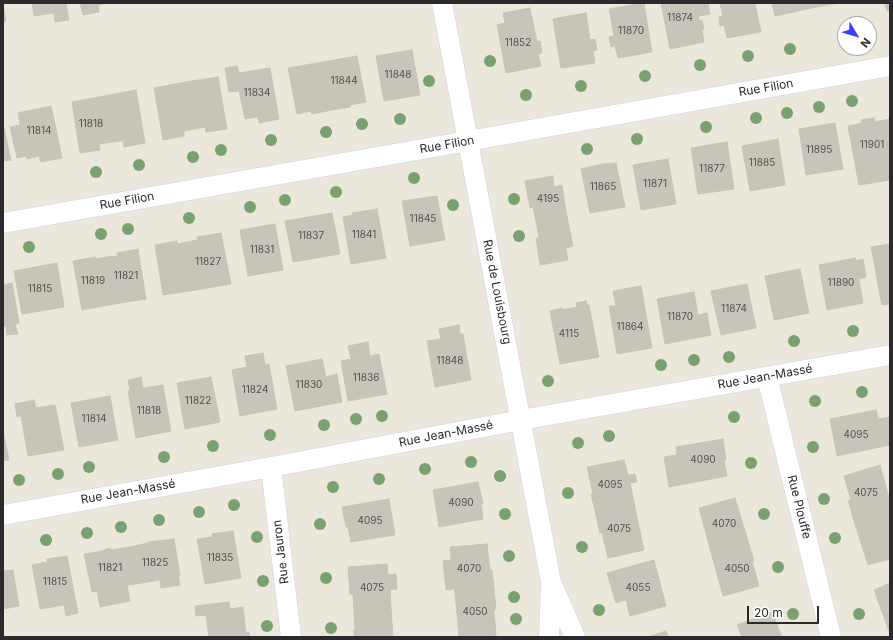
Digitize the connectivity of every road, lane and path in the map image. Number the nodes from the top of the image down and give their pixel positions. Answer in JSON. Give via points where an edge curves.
{"nodes":[{"id":1,"x":442,"y":3,"type":"edge"},
{"id":2,"x":890,"y":66,"type":"edge"},
{"id":3,"x":468,"y":141,"type":"junction"},
{"id":4,"x":3,"y":223,"type":"edge"},
{"id":5,"x":890,"y":355,"type":"edge"},
{"id":6,"x":767,"y":377,"type":"junction"},
{"id":7,"x":521,"y":420,"type":"junction"},
{"id":8,"x":271,"y":467,"type":"junction"},
{"id":9,"x":3,"y":515,"type":"edge"},
{"id":10,"x":551,"y":582,"type":"junction"},
{"id":11,"x":291,"y":637,"type":"edge"},
{"id":12,"x":549,"y":637,"type":"edge"},
{"id":13,"x":575,"y":637,"type":"edge"},
{"id":14,"x":831,"y":637,"type":"edge"}],
"edges":[{"from":1,"to":3,"type":"street","name":"Rue de Louisbourg"},
{"from":2,"to":3,"type":"street","name":"Rue Filion"},
{"from":3,"to":4,"type":"street","name":"Rue Filion"},
{"from":3,"to":7,"type":"street","name":"Rue de Louisbourg"},
{"from":5,"to":6,"type":"street","name":"Rue Jean-Massé"},
{"from":6,"to":7,"type":"street","name":"Rue Jean-Massé"},
{"from":6,"to":14,"type":"street","name":"Rue Plouffe"},
{"from":7,"to":8,"type":"street","name":"Rue Jean-Massé"},
{"from":7,"to":10,"type":"street","name":"Rue de Louisbourg"},
{"from":8,"to":9,"type":"street","name":"Rue Jean-Massé"},
{"from":8,"to":11,"type":"street","name":"Rue Jauron"},
{"from":10,"to":12,"type":"street","name":"Rue de Louisbourg"},
{"from":10,"to":13,"type":"street","name":"Rue de Louisbourg"}]}
